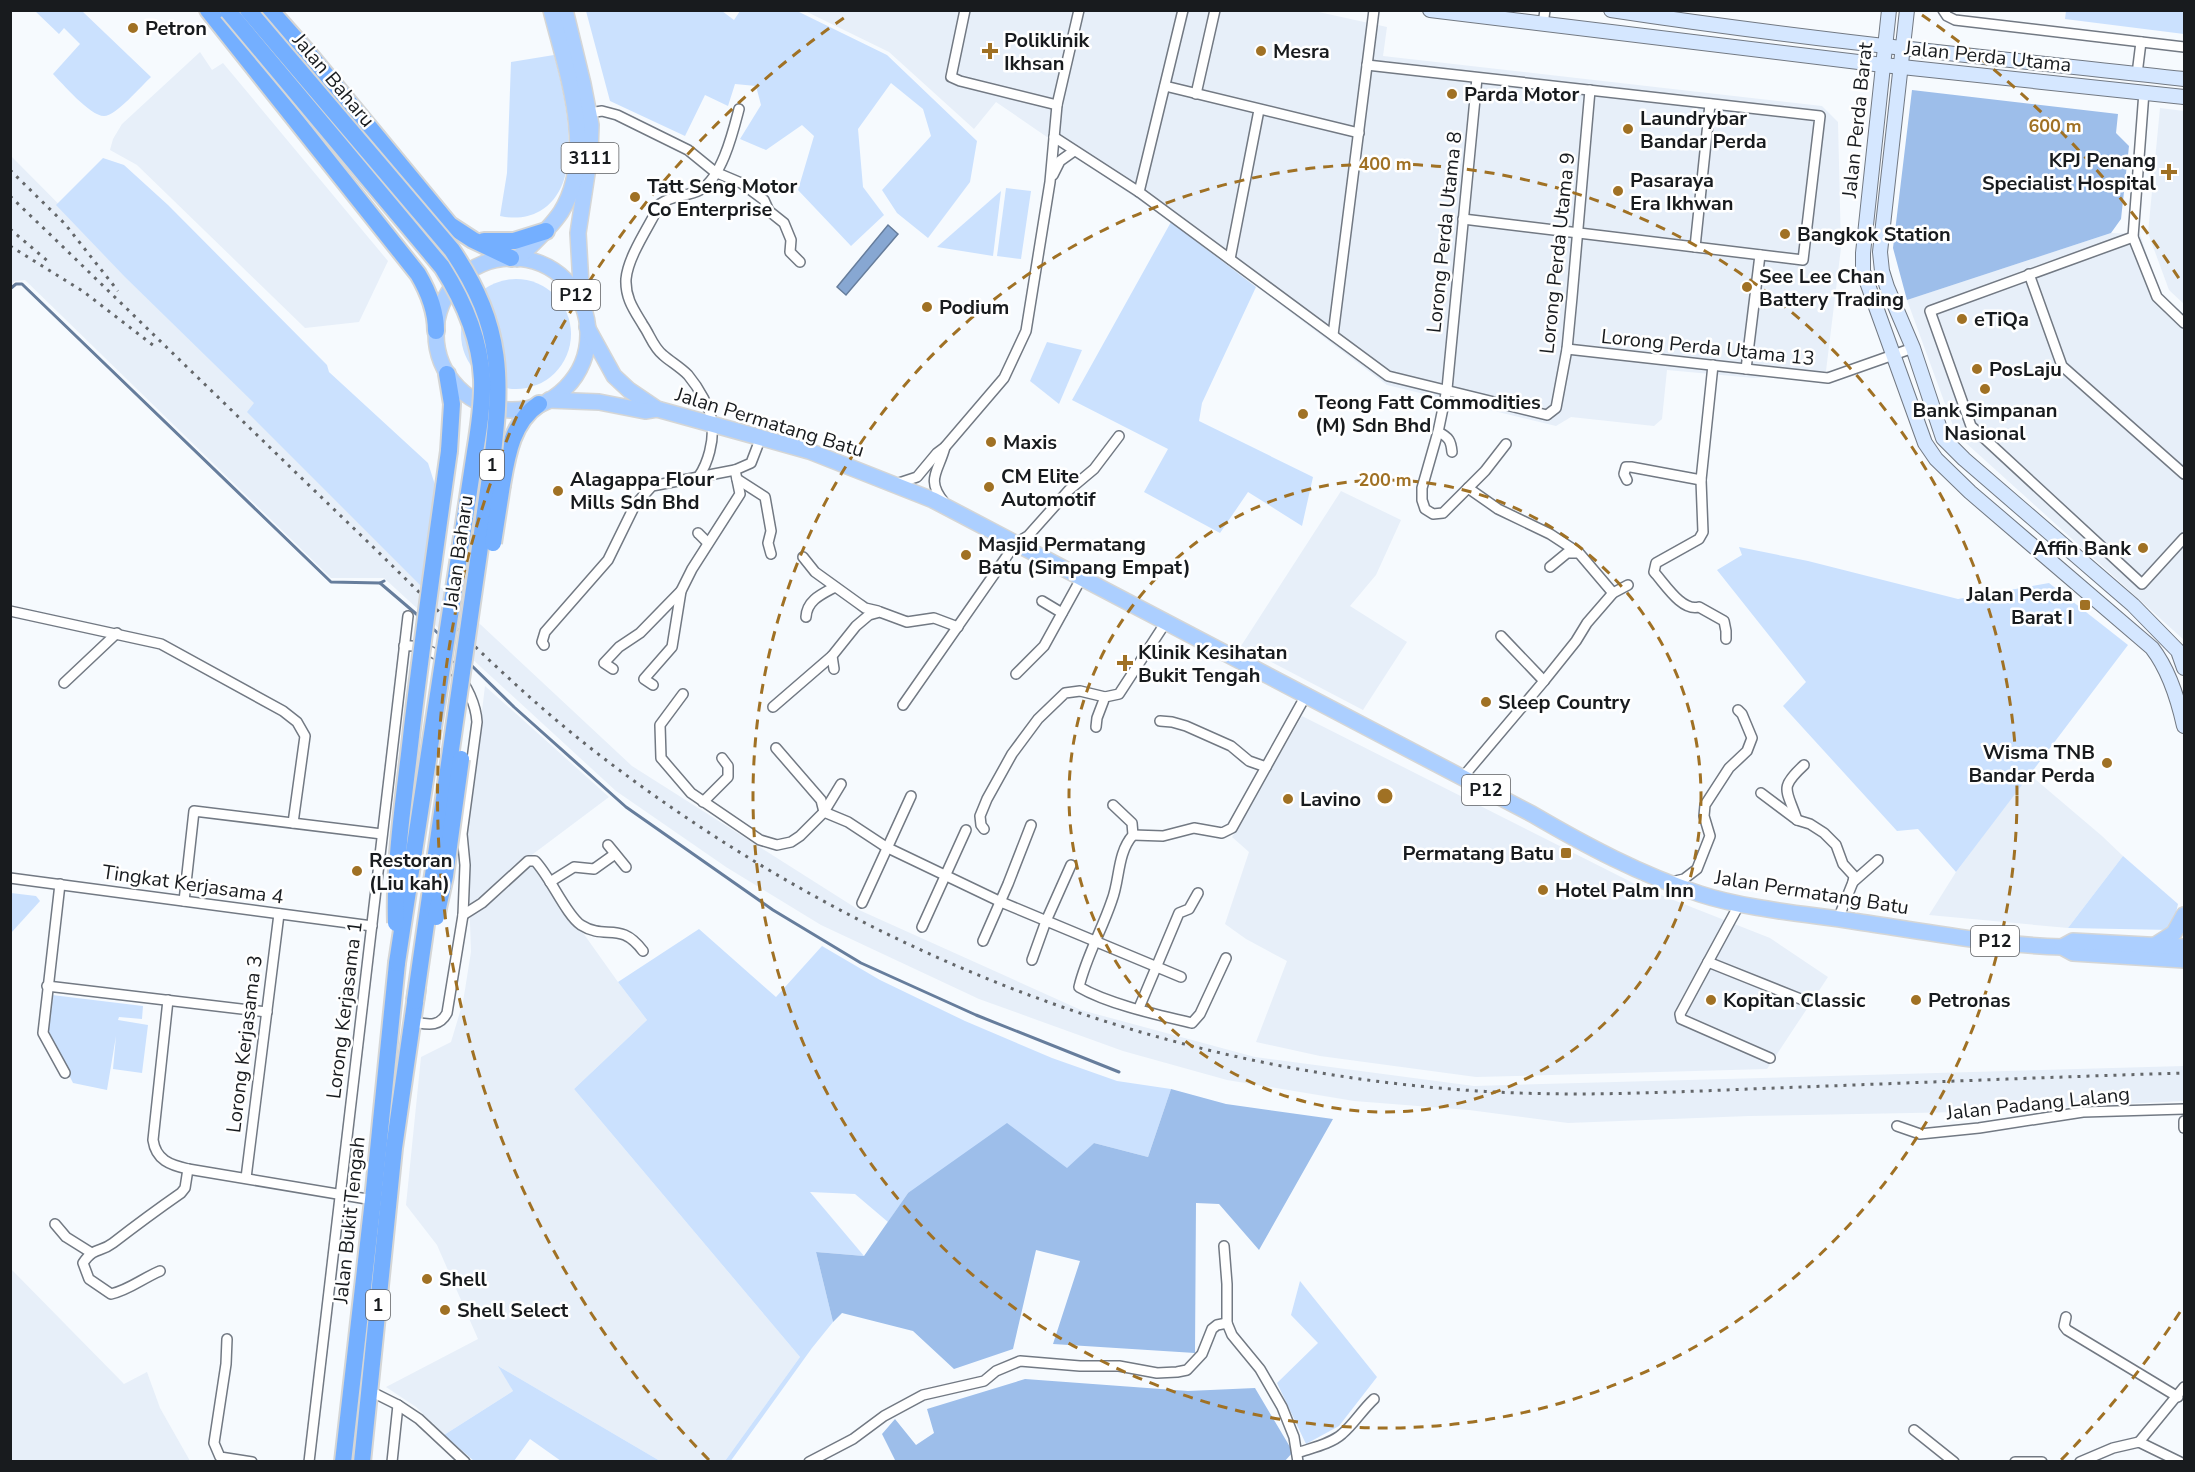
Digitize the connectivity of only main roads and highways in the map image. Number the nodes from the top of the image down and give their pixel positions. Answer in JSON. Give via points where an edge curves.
{"nodes":[{"id":1,"x":208,"y":10,"type":"edge"},
{"id":2,"x":248,"y":10,"type":"edge"},
{"id":3,"x":270,"y":10,"type":"edge"},
{"id":4,"x":551,"y":10,"type":"edge"},
{"id":5,"x":565,"y":10,"type":"edge"},
{"id":6,"x":227,"y":11,"type":"edge"},
{"id":7,"x":450,"y":225,"type":"junction"},
{"id":8,"x":546,"y":231,"type":"junction"},
{"id":9,"x":465,"y":236,"type":"junction"},
{"id":10,"x":514,"y":258,"type":"junction"},
{"id":11,"x":407,"y":261,"type":"junction"},
{"id":12,"x":582,"y":307,"type":"junction"},
{"id":13,"x":587,"y":327,"type":"junction"},
{"id":14,"x":436,"y":331,"type":"junction"},
{"id":15,"x":447,"y":374,"type":"junction"},
{"id":16,"x":544,"y":402,"type":"junction"},
{"id":17,"x":657,"y":410,"type":"junction"},
{"id":18,"x":2184,"y":915,"type":"edge"},
{"id":19,"x":2155,"y":945,"type":"junction"},
{"id":20,"x":2184,"y":946,"type":"edge"},
{"id":21,"x":2062,"y":947,"type":"junction"},
{"id":22,"x":2184,"y":960,"type":"edge"},
{"id":23,"x":397,"y":963,"type":"junction"},
{"id":24,"x":395,"y":982,"type":"joint"},
{"id":25,"x":415,"y":1001,"type":"junction"},
{"id":26,"x":343,"y":1461,"type":"edge"},
{"id":27,"x":362,"y":1461,"type":"edge"}],
"edges":[{"from":1,"to":11,"type":"highway"},
{"from":2,"to":25,"type":"highway","name":"Jalan Baharu","number":"1","bridge":true,"via":[[452,250],[478,294],[495,348],[499,391],[491,470]]},
{"from":3,"to":7,"type":"highway"},
{"from":4,"to":8,"type":"main road","number":"3111","via":[[575,110],[577,154],[568,196]]},
{"from":5,"to":12,"type":"main road","number":"3111","via":[[590,113],[590,154],[578,233]]},
{"from":6,"to":23,"type":"highway","name":"Jalan Baharu","number":"1","bridge":true,"via":[[442,267],[464,307],[479,360],[482,396],[475,452]]},
{"from":7,"to":9,"type":"highway"},
{"from":7,"to":11,"type":"highway","via":[[448,243],[438,254],[423,262]]},
{"from":8,"to":9,"type":"highway","via":[[498,243]]},
{"from":8,"to":10,"type":"main road","number":"3111"},
{"from":9,"to":10,"type":"highway"},
{"from":10,"to":12,"type":"main road","number":"P12","via":[[553,271],[567,283]]},
{"from":10,"to":14,"type":"main road","number":"P12","via":[[480,265],[455,283],[439,310]]},
{"from":11,"to":14,"type":"highway","via":[[428,292]]},
{"from":12,"to":13,"type":"main road","number":"P12"},
{"from":13,"to":16,"type":"main road","number":"P12","via":[[586,346],[577,373],[565,388]]},
{"from":13,"to":17,"type":"main road","name":"Jalan Permatang Batu","number":"P12","via":[[615,376]]},
{"from":14,"to":15,"type":"main road","number":"P12"},
{"from":15,"to":16,"type":"main road","number":"P12","via":[[466,394],[492,407],[520,409]]},
{"from":15,"to":23,"type":"highway","bridge":true,"via":[[452,404],[449,451],[422,638],[395,880]]},
{"from":16,"to":17,"type":"main road","name":"Jalan Permatang Batu","number":"P12","via":[[599,402]]},
{"from":16,"to":25,"type":"highway","bridge":true,"via":[[525,417],[507,453],[442,894]]},
{"from":17,"to":21,"type":"main road","name":"Jalan Permatang Batu","number":"P12","via":[[824,456],[951,509],[1606,855],[1702,895],[1838,919]]},
{"from":18,"to":19,"type":"main road","via":[[2174,933]]},
{"from":19,"to":20,"type":"main road","name":"Jalan Permatang Batu","number":"P12"},
{"from":19,"to":21,"type":"main road","name":"Jalan Permatang Batu","number":"P12","via":[[2073,941]]},
{"from":21,"to":22,"type":"main road","name":"Jalan Permatang Batu","number":"P12","via":[[2073,953]]},
{"from":23,"to":24,"type":"highway","name":"Jalan Baharu","number":"1"},
{"from":24,"to":26,"type":"highway","name":"Jalan Bukit Tengah","number":"1"},
{"from":25,"to":27,"type":"highway","name":"Jalan Bukit Tengah","number":"1","via":[[394,1148]]}]}
